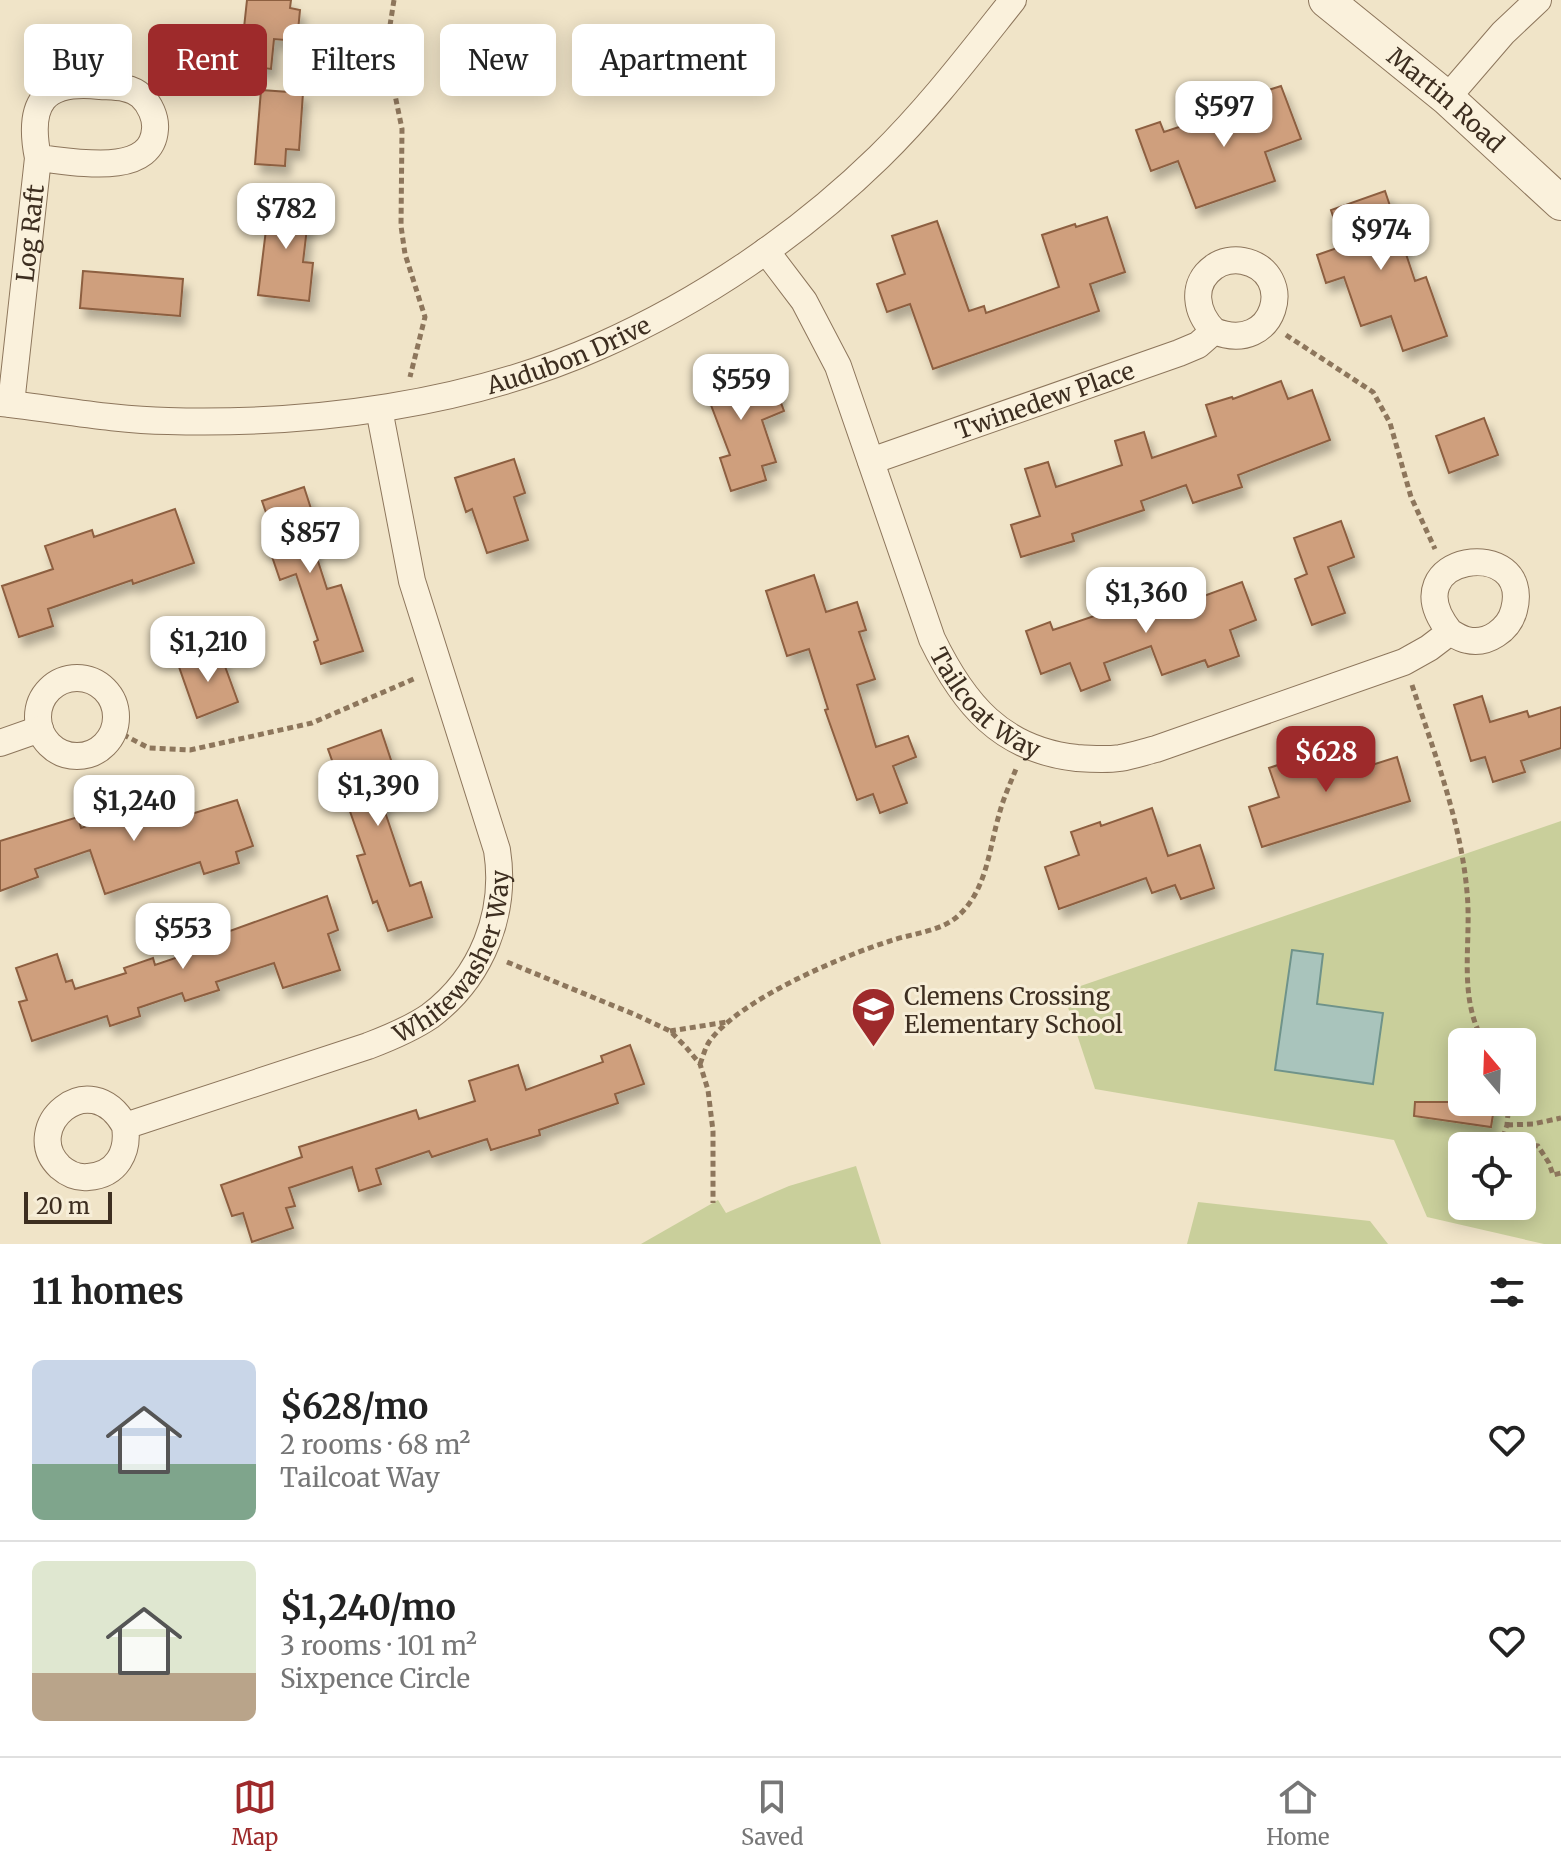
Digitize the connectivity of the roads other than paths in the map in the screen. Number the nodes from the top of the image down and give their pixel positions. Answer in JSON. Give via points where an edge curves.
{"nodes":[{"id":1,"x":1013,"y":0,"type":"edge"},
{"id":2,"x":1326,"y":0,"type":"edge"},
{"id":3,"x":1538,"y":0,"type":"edge"},
{"id":4,"x":1447,"y":98,"type":"junction"},
{"id":5,"x":38,"y":158,"type":"junction"},
{"id":6,"x":1561,"y":203,"type":"edge"},
{"id":7,"x":766,"y":251,"type":"junction"},
{"id":8,"x":1214,"y":331,"type":"junction"},
{"id":9,"x":5,"y":403,"type":"edge"},
{"id":10,"x":379,"y":409,"type":"junction"},
{"id":11,"x":871,"y":461,"type":"junction"},
{"id":12,"x":1450,"y":632,"type":"junction"},
{"id":13,"x":40,"y":729,"type":"junction"},
{"id":14,"x":0,"y":743,"type":"edge"},
{"id":15,"x":125,"y":1126,"type":"dead end"}],
"edges":[{"from":1,"to":7,"type":"street","name":"Audubon Drive","via":[[932,102],[879,157]]},
{"from":2,"to":4,"type":"street","name":"Martin Road"},
{"from":3,"to":4,"type":"street"},
{"from":4,"to":6,"type":"street","name":"Martin Road"},
{"from":5,"to":5,"type":"street","name":"Log Raft","via":[[35,113],[65,85],[129,89],[151,109],[155,136],[140,157],[107,164]]},
{"from":5,"to":9,"type":"street","name":"Log Raft"},
{"from":7,"to":10,"type":"street","name":"Audubon Drive","via":[[600,347],[464,392]]},
{"from":7,"to":11,"type":"street","name":"Tailcoat Way","via":[[804,301],[838,366]]},
{"from":8,"to":8,"type":"street","via":[[1248,336],[1271,315],[1273,284],[1251,262],[1235,259],[1205,274],[1198,306]]},
{"from":8,"to":11,"type":"street","name":"Twinedew Place","via":[[1179,353]]},
{"from":9,"to":10,"type":"street","name":"Audubon Drive","via":[[166,421],[305,418]]},
{"from":10,"to":15,"type":"street","name":"Whitewasher Way","via":[[412,581],[501,876],[484,953],[449,998],[404,1032]]},
{"from":11,"to":12,"type":"street","name":"Tailcoat Way","via":[[948,673],[1003,733],[1054,756],[1118,758],[1156,749],[1404,662]]},
{"from":12,"to":12,"type":"street","via":[[1467,641],[1487,640],[1502,631],[1511,620],[1515,592],[1501,570],[1474,560],[1446,572],[1435,600],[1438,617]]},
{"from":13,"to":13,"type":"street","via":[[62,753],[95,752],[114,730],[111,696],[90,680],[69,678],[55,684],[40,704]]},
{"from":13,"to":14,"type":"street"}]}
